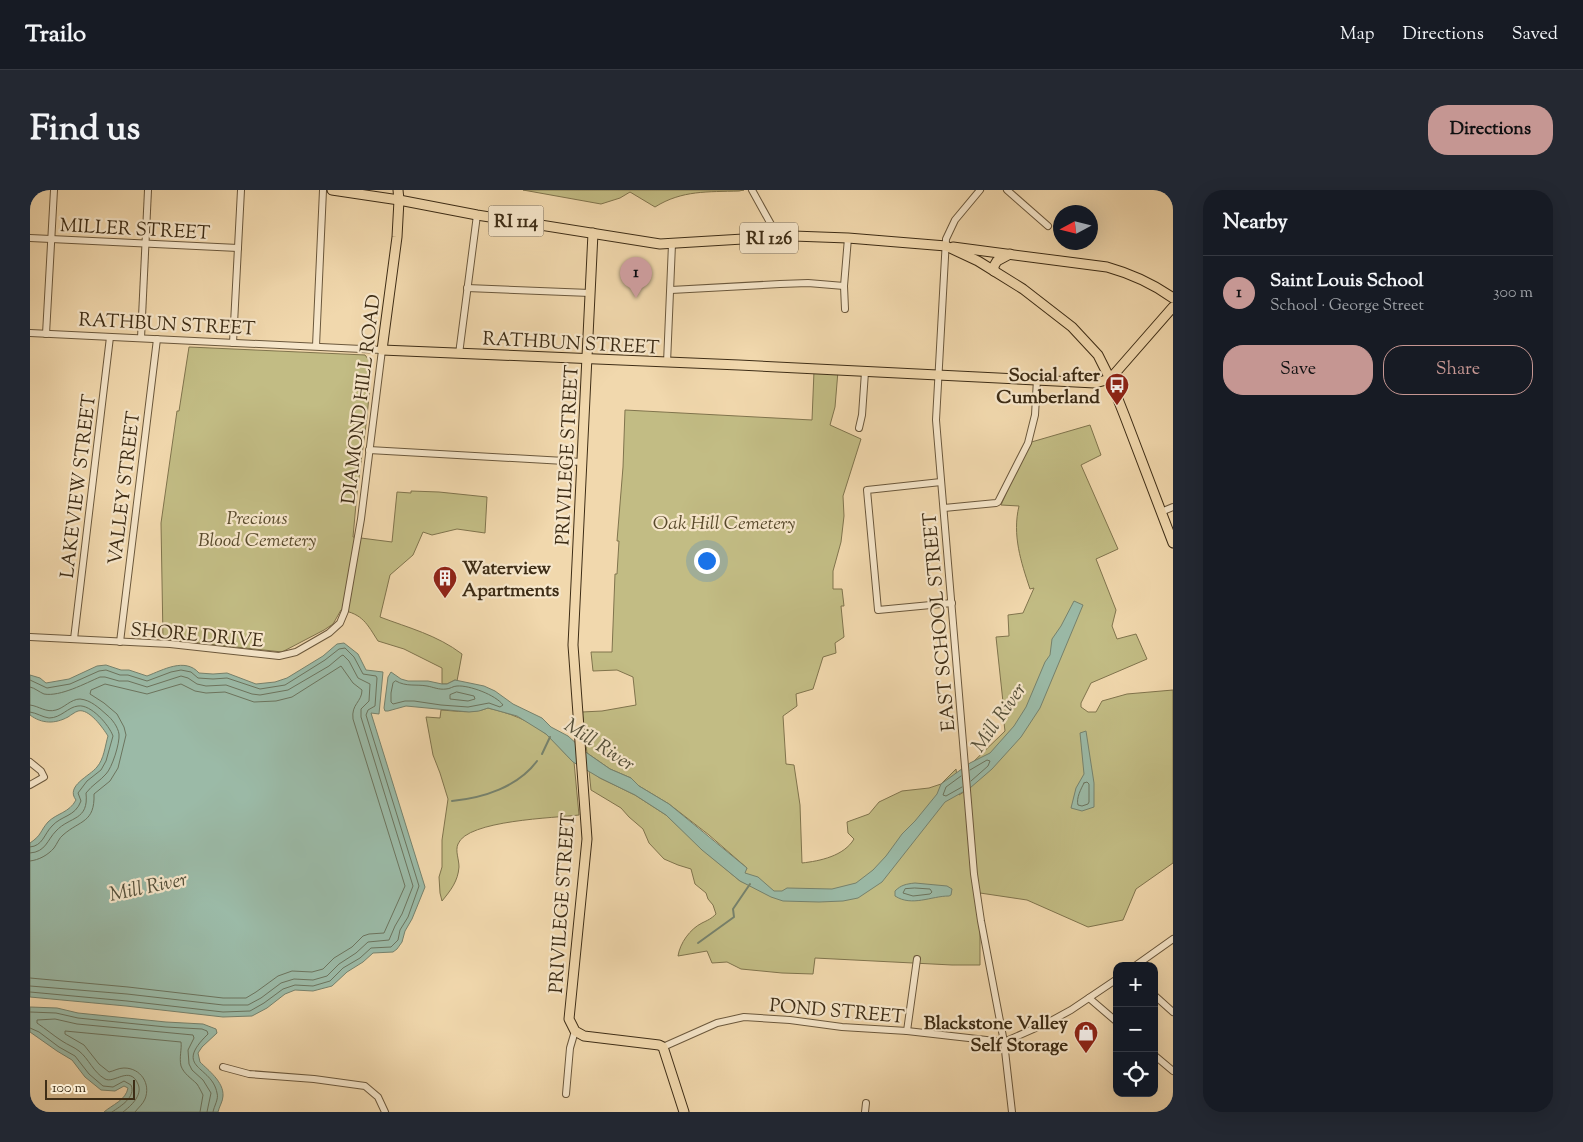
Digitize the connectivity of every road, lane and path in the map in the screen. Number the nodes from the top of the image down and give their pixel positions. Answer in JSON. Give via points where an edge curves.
{"nodes":[{"id":1,"x":54,"y":190,"type":"edge"},
{"id":2,"x":148,"y":190,"type":"edge"},
{"id":3,"x":241,"y":190,"type":"edge"},
{"id":4,"x":323,"y":190,"type":"edge"},
{"id":5,"x":332,"y":190,"type":"edge"},
{"id":6,"x":398,"y":190,"type":"edge"},
{"id":7,"x":752,"y":190,"type":"edge"},
{"id":8,"x":980,"y":190,"type":"edge"},
{"id":9,"x":1007,"y":190,"type":"edge"},
{"id":10,"x":400,"y":200,"type":"junction"},
{"id":11,"x":477,"y":215,"type":"junction"},
{"id":12,"x":1048,"y":226,"type":"dead end"},
{"id":13,"x":593,"y":233,"type":"junction"},
{"id":14,"x":778,"y":237,"type":"junction"},
{"id":15,"x":30,"y":238,"type":"edge"},
{"id":16,"x":848,"y":238,"type":"junction"},
{"id":17,"x":51,"y":240,"type":"junction"},
{"id":18,"x":145,"y":243,"type":"junction"},
{"id":19,"x":672,"y":244,"type":"junction"},
{"id":20,"x":946,"y":246,"type":"junction"},
{"id":21,"x":238,"y":248,"type":"junction"},
{"id":22,"x":1010,"y":254,"type":"junction"},
{"id":23,"x":994,"y":271,"type":"junction"},
{"id":24,"x":844,"y":286,"type":"junction"},
{"id":25,"x":467,"y":288,"type":"junction"},
{"id":26,"x":671,"y":290,"type":"junction"},
{"id":27,"x":590,"y":293,"type":"junction"},
{"id":28,"x":1173,"y":298,"type":"edge"},
{"id":29,"x":1173,"y":307,"type":"edge"},
{"id":30,"x":845,"y":309,"type":"dead end"},
{"id":31,"x":30,"y":333,"type":"edge"},
{"id":32,"x":46,"y":334,"type":"junction"},
{"id":33,"x":110,"y":337,"type":"junction"},
{"id":34,"x":141,"y":338,"type":"junction"},
{"id":35,"x":157,"y":339,"type":"junction"},
{"id":36,"x":232,"y":343,"type":"junction"},
{"id":37,"x":316,"y":346,"type":"junction"},
{"id":38,"x":382,"y":350,"type":"junction"},
{"id":39,"x":459,"y":354,"type":"junction"},
{"id":40,"x":586,"y":360,"type":"junction"},
{"id":41,"x":667,"y":363,"type":"junction"},
{"id":42,"x":865,"y":372,"type":"junction"},
{"id":43,"x":940,"y":376,"type":"junction"},
{"id":44,"x":1038,"y":379,"type":"junction"},
{"id":45,"x":1110,"y":379,"type":"junction"},
{"id":46,"x":859,"y":428,"type":"dead end"},
{"id":47,"x":369,"y":450,"type":"junction"},
{"id":48,"x":582,"y":462,"type":"junction"},
{"id":49,"x":941,"y":482,"type":"junction"},
{"id":50,"x":1173,"y":507,"type":"edge"},
{"id":51,"x":944,"y":508,"type":"junction"},
{"id":52,"x":1161,"y":512,"type":"junction"},
{"id":53,"x":1173,"y":543,"type":"edge"},
{"id":54,"x":952,"y":603,"type":"junction"},
{"id":55,"x":345,"y":611,"type":"joint"},
{"id":56,"x":30,"y":637,"type":"edge"},
{"id":57,"x":74,"y":640,"type":"junction"},
{"id":58,"x":120,"y":642,"type":"junction"},
{"id":59,"x":30,"y":762,"type":"edge"},
{"id":60,"x":30,"y":785,"type":"edge"},
{"id":61,"x":1173,"y":938,"type":"edge"},
{"id":62,"x":917,"y":959,"type":"dead end"},
{"id":63,"x":1140,"y":962,"type":"edge"},
{"id":64,"x":1113,"y":981,"type":"edge"},
{"id":65,"x":1089,"y":998,"type":"junction"},
{"id":66,"x":1158,"y":999,"type":"edge"},
{"id":67,"x":1173,"y":1012,"type":"edge"},
{"id":68,"x":1113,"y":1019,"type":"edge"},
{"id":69,"x":575,"y":1031,"type":"junction"},
{"id":70,"x":907,"y":1032,"type":"junction"},
{"id":71,"x":1004,"y":1042,"type":"junction"},
{"id":72,"x":663,"y":1047,"type":"junction"},
{"id":73,"x":1158,"y":1058,"type":"edge"},
{"id":74,"x":224,"y":1067,"type":"dead end"},
{"id":75,"x":1173,"y":1071,"type":"edge"},
{"id":76,"x":566,"y":1094,"type":"dead end"},
{"id":77,"x":866,"y":1103,"type":"dead end"},
{"id":78,"x":385,"y":1112,"type":"edge"},
{"id":79,"x":684,"y":1112,"type":"edge"},
{"id":80,"x":865,"y":1112,"type":"edge"},
{"id":81,"x":1012,"y":1112,"type":"edge"}],
"edges":[{"from":1,"to":17,"type":"street"},
{"from":2,"to":18,"type":"street"},
{"from":3,"to":21,"type":"street"},
{"from":4,"to":37,"type":"street"},
{"from":5,"to":10,"type":"main road"},
{"from":6,"to":10,"type":"main road","name":"DIAMOND HILL ROAD"},
{"from":7,"to":14,"type":"street"},
{"from":8,"to":20,"type":"street","name":"EAST SCHOOL STREET","via":[[955,220]]},
{"from":9,"to":12,"type":"street"},
{"from":10,"to":11,"type":"main road","number":"RI 114"},
{"from":10,"to":38,"type":"main road","name":"DIAMOND HILL ROAD"},
{"from":11,"to":13,"type":"main road","number":"RI 114"},
{"from":11,"to":25,"type":"street"},
{"from":13,"to":19,"type":"main road","number":"RI 126"},
{"from":13,"to":27,"type":"main road","name":"PRIVILEGE STREET"},
{"from":14,"to":16,"type":"main road","number":"RI 126"},
{"from":14,"to":19,"type":"main road","number":"RI 126"},
{"from":15,"to":17,"type":"street","name":"MILLER STREET"},
{"from":16,"to":20,"type":"main road","number":"RI 126"},
{"from":16,"to":24,"type":"street"},
{"from":17,"to":18,"type":"street","name":"MILLER STREET"},
{"from":17,"to":32,"type":"street"},
{"from":18,"to":21,"type":"street","name":"MILLER STREET"},
{"from":18,"to":34,"type":"street"},
{"from":19,"to":26,"type":"street"},
{"from":20,"to":22,"type":"main road","number":"RI 126"},
{"from":20,"to":23,"type":"main road","number":"RI 126"},
{"from":20,"to":43,"type":"street","name":"EAST SCHOOL STREET"},
{"from":21,"to":36,"type":"street"},
{"from":22,"to":23,"type":"main road","via":[[997,261]]},
{"from":22,"to":28,"type":"main road","number":"RI 126","via":[[1125,272],[1158,287]]},
{"from":23,"to":45,"type":"main road","number":"RI 126","via":[[1079,334],[1098,355]]},
{"from":24,"to":26,"type":"street","via":[[808,283]]},
{"from":24,"to":30,"type":"street"},
{"from":25,"to":27,"type":"street"},
{"from":25,"to":39,"type":"street"},
{"from":26,"to":41,"type":"street"},
{"from":27,"to":40,"type":"main road","name":"PRIVILEGE STREET"},
{"from":29,"to":45,"type":"main road"},
{"from":31,"to":32,"type":"street","name":"RATHBUN STREET"},
{"from":32,"to":33,"type":"street","name":"RATHBUN STREET"},
{"from":33,"to":34,"type":"street","name":"RATHBUN STREET"},
{"from":33,"to":57,"type":"street","name":"LAKEVIEW STREET"},
{"from":34,"to":35,"type":"street","name":"RATHBUN STREET"},
{"from":35,"to":36,"type":"street","name":"RATHBUN STREET"},
{"from":35,"to":58,"type":"street","name":"VALLEY STREET"},
{"from":36,"to":37,"type":"street","name":"RATHBUN STREET"},
{"from":37,"to":38,"type":"street","name":"RATHBUN STREET"},
{"from":38,"to":39,"type":"main road","name":"RATHBUN STREET"},
{"from":38,"to":47,"type":"street","name":"DIAMOND HILL ROAD"},
{"from":39,"to":40,"type":"main road","name":"RATHBUN STREET"},
{"from":40,"to":41,"type":"main road","name":"RATHBUN STREET"},
{"from":40,"to":48,"type":"main road","name":"PRIVILEGE STREET"},
{"from":41,"to":42,"type":"main road","name":"RATHBUN STREET"},
{"from":42,"to":43,"type":"main road","name":"RATHBUN STREET"},
{"from":42,"to":46,"type":"street"},
{"from":43,"to":44,"type":"main road","name":"RATHBUN STREET"},
{"from":43,"to":49,"type":"street","name":"EAST SCHOOL STREET","via":[[936,420]]},
{"from":44,"to":45,"type":"main road","name":"RATHBUN STREET","via":[[1095,383]]},
{"from":44,"to":51,"type":"street","via":[[1035,415],[1028,442],[998,502]]},
{"from":45,"to":52,"type":"main road"},
{"from":47,"to":48,"type":"street"},
{"from":47,"to":55,"type":"street","name":"DIAMOND HILL ROAD"},
{"from":48,"to":69,"type":"main road","name":"PRIVILEGE STREET","via":[[573,646],[586,839],[569,1011]]},
{"from":49,"to":51,"type":"street","name":"EAST SCHOOL STREET"},
{"from":49,"to":54,"type":"street","via":[[867,490],[878,610]]},
{"from":50,"to":52,"type":"street"},
{"from":51,"to":54,"type":"street","name":"EAST SCHOOL STREET"},
{"from":52,"to":53,"type":"main road"},
{"from":54,"to":71,"type":"street","name":"EAST SCHOOL STREET","via":[[974,874]]},
{"from":55,"to":58,"type":"street","name":"SHORE DRIVE","via":[[329,633],[287,655]]},
{"from":56,"to":57,"type":"street","name":"SHORE DRIVE"},
{"from":57,"to":58,"type":"street","name":"SHORE DRIVE"},
{"from":59,"to":60,"type":"street","via":[[44,777]]},
{"from":61,"to":63,"type":"street"},
{"from":62,"to":70,"type":"street"},
{"from":64,"to":65,"type":"street","name":"POND STREET"},
{"from":65,"to":68,"type":"street"},
{"from":65,"to":71,"type":"street","name":"POND STREET","via":[[1049,1022]]},
{"from":66,"to":67,"type":"street"},
{"from":69,"to":72,"type":"main road","via":[[584,1036]]},
{"from":69,"to":76,"type":"street","name":"PRIVILEGE STREET","via":[[570,1048]]},
{"from":70,"to":71,"type":"street","name":"POND STREET"},
{"from":70,"to":72,"type":"street","name":"POND STREET","via":[[744,1018],[717,1023]]},
{"from":71,"to":81,"type":"street","name":"EAST SCHOOL STREET"},
{"from":72,"to":79,"type":"main road"},
{"from":73,"to":75,"type":"street"},
{"from":74,"to":78,"type":"street","via":[[249,1074],[366,1086],[378,1097]]},
{"from":77,"to":80,"type":"street"}]}
